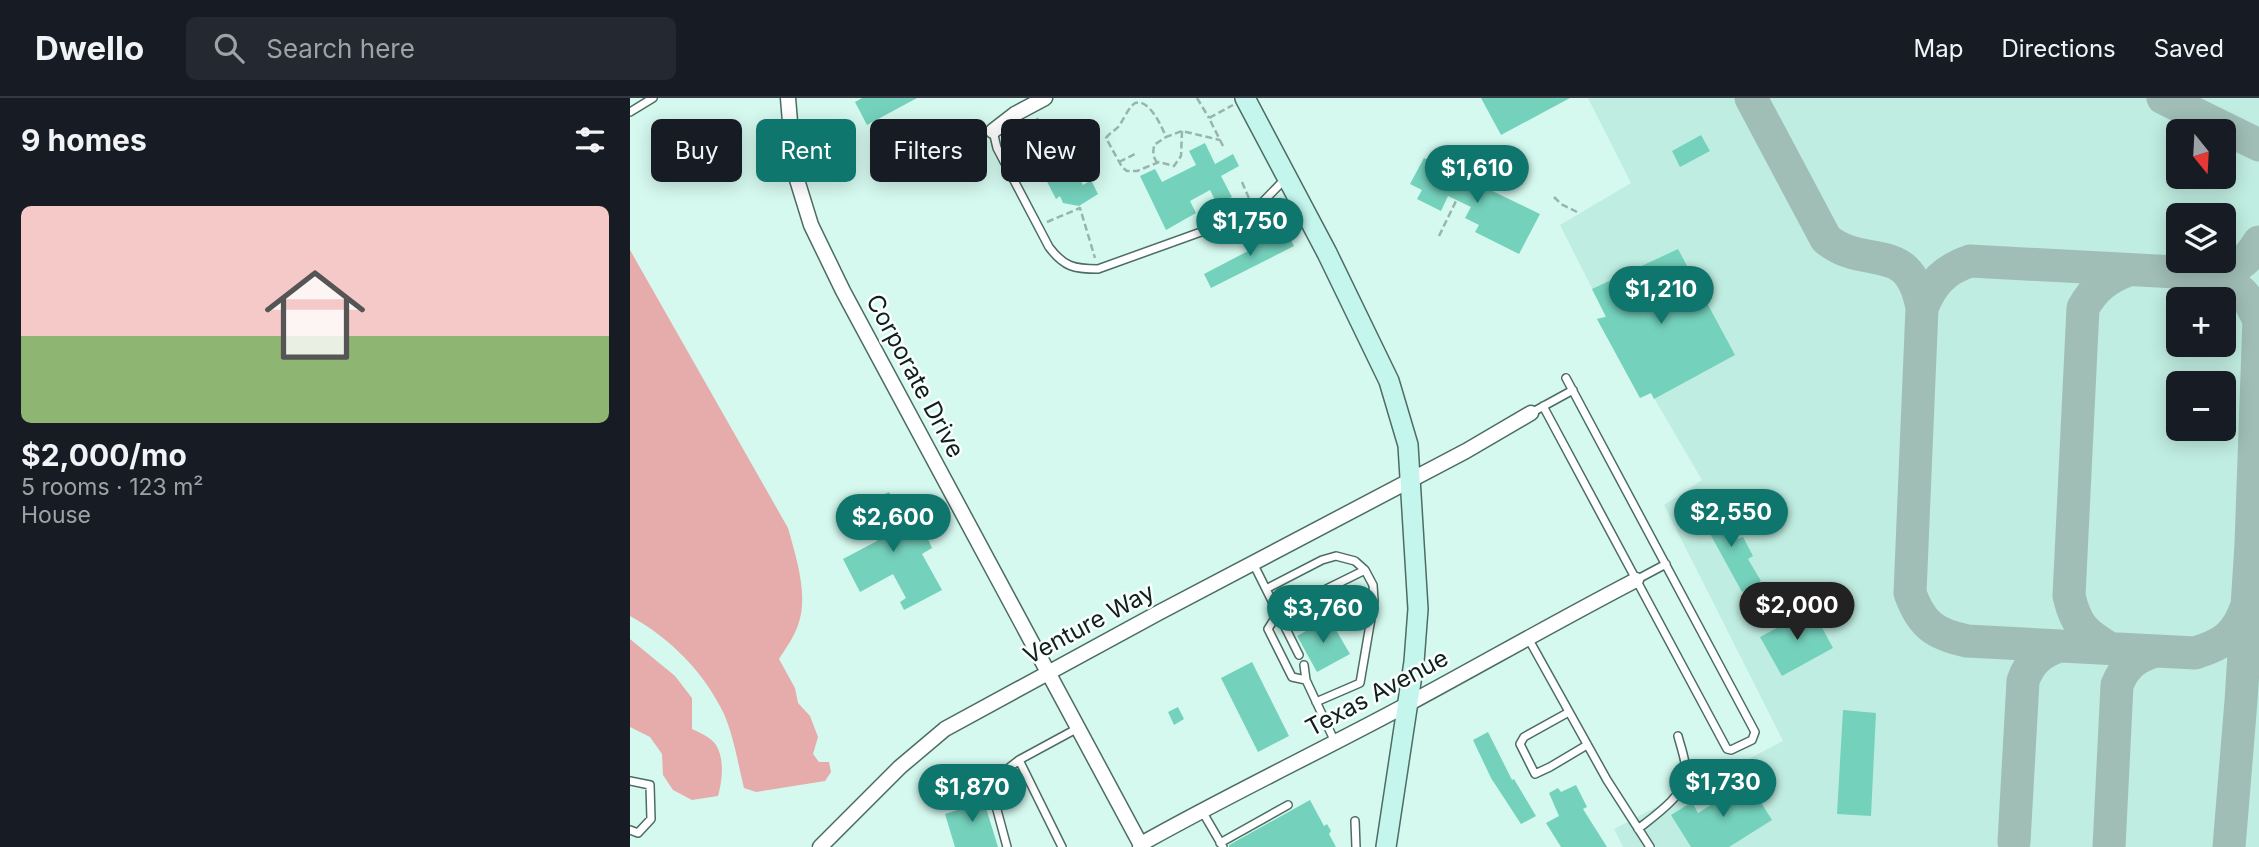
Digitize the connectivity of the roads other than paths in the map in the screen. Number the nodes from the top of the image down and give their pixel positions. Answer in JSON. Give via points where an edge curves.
{"nodes":[{"id":1,"x":653,"y":98,"type":"edge"},
{"id":2,"x":788,"y":98,"type":"edge"},
{"id":3,"x":1045,"y":98,"type":"edge"},
{"id":4,"x":1245,"y":98,"type":"edge"},
{"id":5,"x":630,"y":112,"type":"edge"},
{"id":6,"x":993,"y":131,"type":"joint"},
{"id":7,"x":1287,"y":177,"type":"junction"},
{"id":8,"x":1566,"y":378,"type":"dead end"},
{"id":9,"x":1573,"y":390,"type":"junction"},
{"id":10,"x":1537,"y":410,"type":"junction"},
{"id":11,"x":1409,"y":481,"type":"junction"},
{"id":12,"x":1253,"y":563,"type":"junction"},
{"id":13,"x":1666,"y":564,"type":"junction"},
{"id":14,"x":1365,"y":570,"type":"junction"},
{"id":15,"x":1636,"y":580,"type":"junction"},
{"id":16,"x":1266,"y":589,"type":"junction"},
{"id":17,"x":1278,"y":613,"type":"junction"},
{"id":18,"x":1528,"y":637,"type":"junction"},
{"id":19,"x":1299,"y":655,"type":"dead end"},
{"id":20,"x":1304,"y":664,"type":"dead end"},
{"id":21,"x":1048,"y":672,"type":"junction"},
{"id":22,"x":1306,"y":680,"type":"junction"},
{"id":23,"x":1316,"y":702,"type":"junction"},
{"id":24,"x":1408,"y":704,"type":"junction"},
{"id":25,"x":1569,"y":712,"type":"junction"},
{"id":26,"x":1078,"y":727,"type":"junction"},
{"id":27,"x":1678,"y":736,"type":"dead end"},
{"id":28,"x":1335,"y":742,"type":"junction"},
{"id":29,"x":1587,"y":745,"type":"junction"},
{"id":30,"x":1019,"y":760,"type":"junction"},
{"id":31,"x":630,"y":781,"type":"edge"},
{"id":32,"x":1288,"y":805,"type":"dead end"},
{"id":33,"x":1202,"y":810,"type":"junction"},
{"id":34,"x":1355,"y":821,"type":"dead end"},
{"id":35,"x":1638,"y":828,"type":"junction"},
{"id":36,"x":630,"y":830,"type":"edge"},
{"id":37,"x":1221,"y":845,"type":"edge"},
{"id":38,"x":1141,"y":846,"type":"edge"},
{"id":39,"x":820,"y":847,"type":"edge"},
{"id":40,"x":1007,"y":847,"type":"edge"},
{"id":41,"x":1062,"y":847,"type":"edge"},
{"id":42,"x":1356,"y":847,"type":"edge"},
{"id":43,"x":1387,"y":847,"type":"edge"},
{"id":44,"x":1650,"y":847,"type":"edge"}],
"edges":[{"from":1,"to":5,"type":"lane"},
{"from":2,"to":21,"type":"street","name":"Corporate Drive","via":[[794,170],[811,225]]},
{"from":3,"to":6,"type":"street"},
{"from":4,"to":7,"type":"main road"},
{"from":6,"to":7,"type":"lane","via":[[997,148],[1049,247],[1072,267],[1098,270],[1251,214]]},
{"from":7,"to":11,"type":"main road","via":[[1389,381],[1408,445]]},
{"from":8,"to":9,"type":"lane"},
{"from":9,"to":10,"type":"lane"},
{"from":9,"to":13,"type":"lane"},
{"from":10,"to":11,"type":"street","name":"Venture Way"},
{"from":10,"to":15,"type":"lane"},
{"from":11,"to":12,"type":"street","name":"Venture Way"},
{"from":11,"to":24,"type":"main road","via":[[1419,609]]},
{"from":12,"to":16,"type":"lane"},
{"from":12,"to":21,"type":"street","name":"Venture Way"},
{"from":13,"to":15,"type":"lane"},
{"from":13,"to":15,"type":"lane","via":[[1755,732],[1752,740],[1727,749]]},
{"from":14,"to":16,"type":"lane","via":[[1355,561],[1336,556]]},
{"from":14,"to":17,"type":"lane"},
{"from":14,"to":23,"type":"lane","via":[[1373,584],[1374,601],[1360,683]]},
{"from":15,"to":18,"type":"street","name":"Texas Avenue"},
{"from":16,"to":17,"type":"lane"},
{"from":17,"to":19,"type":"lane"},
{"from":17,"to":22,"type":"lane","via":[[1268,629],[1292,677]]},
{"from":18,"to":24,"type":"street","name":"Texas Avenue"},
{"from":18,"to":25,"type":"lane"},
{"from":20,"to":22,"type":"lane"},
{"from":21,"to":26,"type":"street","name":"Corporate Drive"},
{"from":21,"to":39,"type":"street","name":"Venture Way","via":[[945,729]]},
{"from":22,"to":23,"type":"lane"},
{"from":23,"to":28,"type":"lane"},
{"from":24,"to":28,"type":"street","name":"Texas Avenue"},
{"from":24,"to":43,"type":"main road"},
{"from":25,"to":29,"type":"lane"},
{"from":25,"to":29,"type":"lane","via":[[1524,737],[1520,744],[1526,758],[1535,774]]},
{"from":26,"to":30,"type":"lane"},
{"from":26,"to":38,"type":"street","name":"Corporate Drive"},
{"from":27,"to":35,"type":"lane","via":[[1686,775],[1682,788]]},
{"from":28,"to":33,"type":"street","name":"Texas Avenue"},
{"from":29,"to":35,"type":"lane"},
{"from":30,"to":40,"type":"lane","via":[[997,777],[993,795]]},
{"from":30,"to":41,"type":"lane"},
{"from":31,"to":36,"type":"lane","via":[[650,785],[651,819],[638,833]]},
{"from":32,"to":37,"type":"lane"},
{"from":33,"to":37,"type":"lane"},
{"from":33,"to":38,"type":"street","name":"Texas Avenue"},
{"from":34,"to":42,"type":"lane"},
{"from":35,"to":44,"type":"lane"}]}
